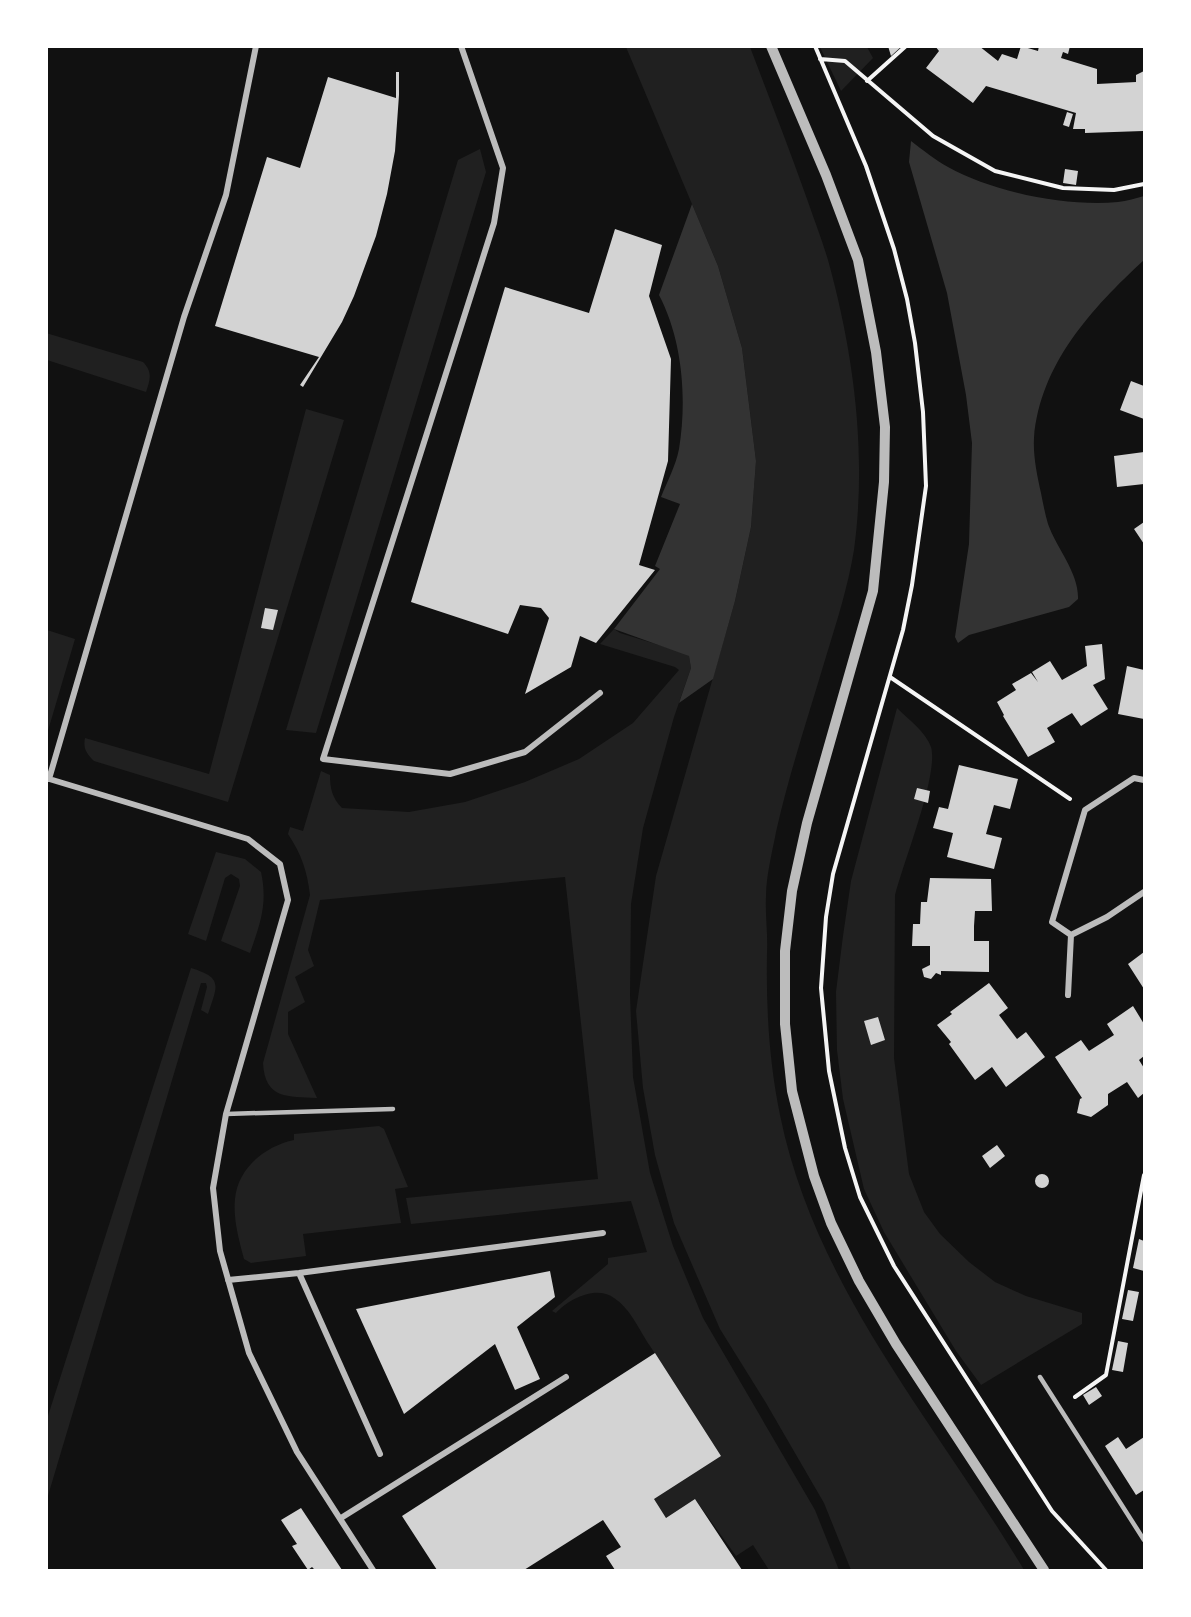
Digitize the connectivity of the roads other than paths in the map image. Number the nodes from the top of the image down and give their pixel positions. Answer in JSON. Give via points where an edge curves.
{"nodes":[{"id":1,"x":256,"y":46,"type":"edge"},
{"id":2,"x":461,"y":46,"type":"edge"},
{"id":3,"x":771,"y":46,"type":"edge"},
{"id":4,"x":600,"y":693,"type":"dead end"},
{"id":5,"x":48,"y":778,"type":"edge"},
{"id":6,"x":1144,"y":780,"type":"edge"},
{"id":7,"x":1144,"y":892,"type":"edge"},
{"id":8,"x":1071,"y":934,"type":"junction"},
{"id":9,"x":1068,"y":995,"type":"dead end"},
{"id":10,"x":393,"y":1109,"type":"dead end"},
{"id":11,"x":226,"y":1114,"type":"junction"},
{"id":12,"x":603,"y":1233,"type":"dead end"},
{"id":13,"x":299,"y":1273,"type":"junction"},
{"id":14,"x":228,"y":1280,"type":"junction"},
{"id":15,"x":566,"y":1377,"type":"dead end"},
{"id":16,"x":1040,"y":1377,"type":"dead end"},
{"id":17,"x":381,"y":1454,"type":"dead end"},
{"id":18,"x":341,"y":1518,"type":"junction"},
{"id":19,"x":1144,"y":1540,"type":"edge"},
{"id":20,"x":373,"y":1570,"type":"edge"},
{"id":21,"x":1044,"y":1570,"type":"edge"}],
"edges":[{"from":1,"to":5,"type":"street","via":[[226,195],[184,317]]},
{"from":2,"to":4,"type":"street","via":[[503,168],[494,223],[323,759],[450,774],[525,752]]},
{"from":3,"to":21,"type":"street","via":[[858,260],[876,352],[885,427],[884,482],[873,591],[807,823],[792,891],[785,951],[785,1024],[792,1091],[814,1176],[859,1281]]},
{"from":5,"to":11,"type":"street","via":[[248,839],[280,864],[288,900]]},
{"from":6,"to":8,"type":"street","via":[[1134,778],[1085,810],[1052,922]]},
{"from":7,"to":8,"type":"street","via":[[1107,917]]},
{"from":8,"to":9,"type":"street"},
{"from":10,"to":11,"type":"lane"},
{"from":11,"to":14,"type":"street","via":[[213,1188],[220,1251]]},
{"from":12,"to":13,"type":"street"},
{"from":13,"to":14,"type":"street"},
{"from":13,"to":17,"type":"street"},
{"from":14,"to":18,"type":"street","via":[[249,1353],[297,1452]]},
{"from":15,"to":18,"type":"street"},
{"from":16,"to":19,"type":"lane"},
{"from":18,"to":20,"type":"street"}]}
